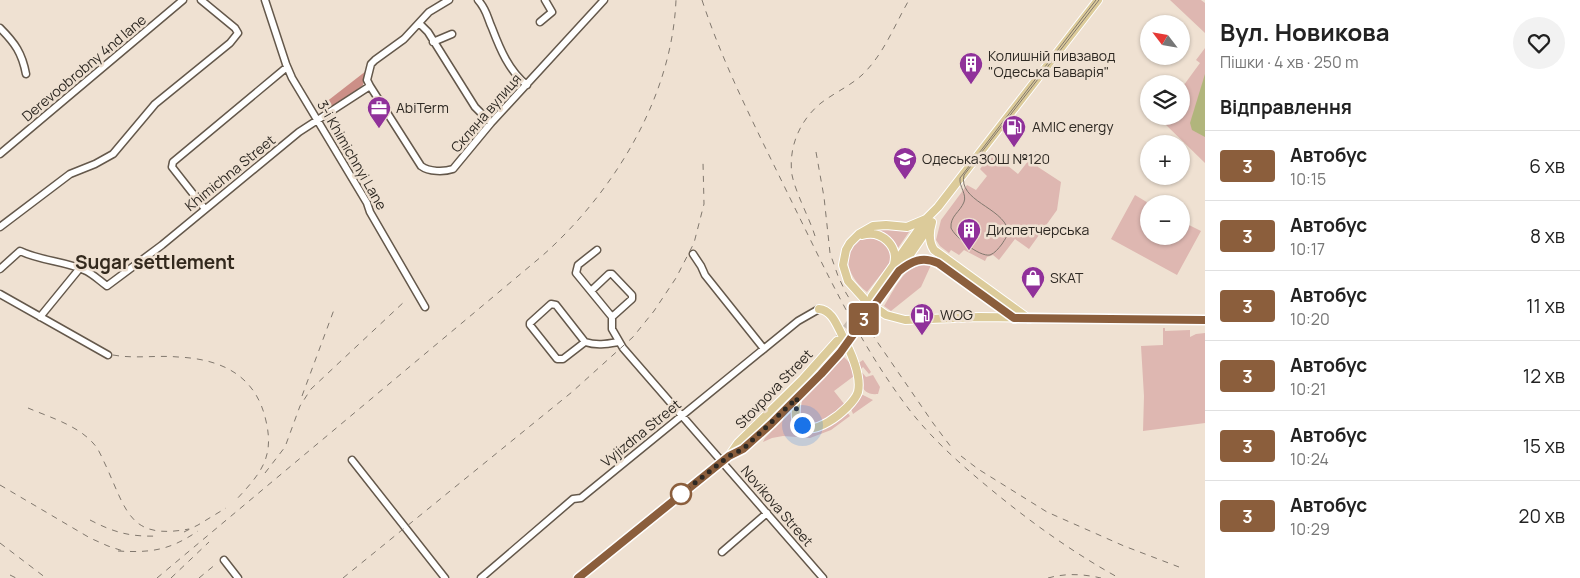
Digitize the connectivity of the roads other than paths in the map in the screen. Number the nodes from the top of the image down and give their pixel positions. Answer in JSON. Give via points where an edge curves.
{"nodes":[{"id":1,"x":183,"y":0,"type":"edge"},
{"id":2,"x":201,"y":0,"type":"edge"},
{"id":3,"x":265,"y":0,"type":"edge"},
{"id":4,"x":448,"y":0,"type":"edge"},
{"id":5,"x":490,"y":0,"type":"edge"},
{"id":6,"x":545,"y":0,"type":"edge"},
{"id":7,"x":604,"y":0,"type":"edge"},
{"id":8,"x":1098,"y":0,"type":"edge"},
{"id":9,"x":480,"y":2,"type":"edge"},
{"id":10,"x":540,"y":22,"type":"dead end"},
{"id":11,"x":419,"y":23,"type":"junction"},
{"id":12,"x":0,"y":28,"type":"edge"},
{"id":13,"x":452,"y":34,"type":"dead end"},
{"id":14,"x":433,"y":42,"type":"junction"},
{"id":15,"x":287,"y":67,"type":"junction"},
{"id":16,"x":26,"y":74,"type":"dead end"},
{"id":17,"x":527,"y":85,"type":"junction"},
{"id":18,"x":370,"y":86,"type":"junction"},
{"id":19,"x":317,"y":120,"type":"junction"},
{"id":20,"x":491,"y":124,"type":"junction"},
{"id":21,"x":0,"y":154,"type":"edge"},
{"id":22,"x":206,"y":209,"type":"junction"},
{"id":23,"x":929,"y":221,"type":"junction"},
{"id":24,"x":0,"y":227,"type":"edge"},
{"id":25,"x":856,"y":237,"type":"junction"},
{"id":26,"x":597,"y":250,"type":"dead end"},
{"id":27,"x":693,"y":254,"type":"dead end"},
{"id":28,"x":80,"y":268,"type":"junction"},
{"id":29,"x":0,"y":269,"type":"edge"},
{"id":30,"x":896,"y":269,"type":"junction"},
{"id":31,"x":591,"y":291,"type":"junction"},
{"id":32,"x":0,"y":294,"type":"edge"},
{"id":33,"x":875,"y":298,"type":"tunnel mouth"},
{"id":34,"x":426,"y":307,"type":"dead end"},
{"id":35,"x":818,"y":309,"type":"joint"},
{"id":36,"x":40,"y":317,"type":"junction"},
{"id":37,"x":612,"y":317,"type":"junction"},
{"id":38,"x":1014,"y":318,"type":"junction"},
{"id":39,"x":1030,"y":319,"type":"junction"},
{"id":40,"x":1205,"y":320,"type":"edge"},
{"id":41,"x":837,"y":340,"type":"tunnel mouth"},
{"id":42,"x":585,"y":342,"type":"junction"},
{"id":43,"x":617,"y":342,"type":"junction"},
{"id":44,"x":764,"y":349,"type":"junction"},
{"id":45,"x":840,"y":353,"type":"tunnel mouth"},
{"id":46,"x":108,"y":355,"type":"dead end"},
{"id":47,"x":797,"y":398,"type":"junction"},
{"id":48,"x":682,"y":416,"type":"junction"},
{"id":49,"x":729,"y":456,"type":"junction"},
{"id":50,"x":352,"y":460,"type":"dead end"},
{"id":51,"x":722,"y":462,"type":"junction"},
{"id":52,"x":767,"y":513,"type":"junction"},
{"id":53,"x":722,"y":552,"type":"dead end"},
{"id":54,"x":224,"y":560,"type":"dead end"},
{"id":55,"x":238,"y":578,"type":"edge"},
{"id":56,"x":445,"y":578,"type":"edge"},
{"id":57,"x":481,"y":578,"type":"edge"},
{"id":58,"x":578,"y":578,"type":"edge"},
{"id":59,"x":823,"y":578,"type":"edge"}],
"edges":[{"from":1,"to":21,"type":"street","name":"Derevoobrobny 4nd lane"},
{"from":2,"to":24,"type":"street","via":[[235,28],[238,33],[230,43],[155,104],[114,154],[70,174]]},
{"from":3,"to":15,"type":"street","name":"3-i Khimichnyi Lane"},
{"from":4,"to":11,"type":"street"},
{"from":5,"to":9,"type":"street"},
{"from":6,"to":10,"type":"street","via":[[552,12]]},
{"from":7,"to":17,"type":"street","name":"Скляна вулиця"},
{"from":8,"to":23,"type":"main road"},
{"from":9,"to":17,"type":"street","via":[[486,8],[490,26],[512,70]]},
{"from":11,"to":14,"type":"street"},
{"from":11,"to":18,"type":"street","via":[[371,64],[366,80]]},
{"from":12,"to":16,"type":"street","via":[[23,58]]},
{"from":13,"to":14,"type":"street"},
{"from":14,"to":20,"type":"street","via":[[475,107]]},
{"from":15,"to":19,"type":"street","name":"3-i Khimichnyi Lane"},
{"from":15,"to":22,"type":"street","via":[[172,162],[172,167]]},
{"from":17,"to":20,"type":"street","name":"Скляна вулиця"},
{"from":18,"to":19,"type":"street","name":"Khimichna Street"},
{"from":18,"to":20,"type":"street","name":"Скляна вулиця","via":[[425,170],[454,169]]},
{"from":19,"to":22,"type":"street","name":"Khimichna Street"},
{"from":19,"to":34,"type":"street","name":"3-i Khimichnyi Lane"},
{"from":22,"to":28,"type":"street","name":"Khimichna Street","via":[[107,286]]},
{"from":23,"to":25,"type":"main road","via":[[907,227],[876,225]]},
{"from":23,"to":30,"type":"main road"},
{"from":23,"to":39,"type":"main road","via":[[930,244],[934,250]]},
{"from":25,"to":30,"type":"main road","via":[[872,233],[887,241],[895,251]]},
{"from":25,"to":38,"type":"main road","via":[[844,255],[846,275],[858,293],[879,311],[905,320]]},
{"from":26,"to":31,"type":"street","via":[[576,269]]},
{"from":27,"to":44,"type":"street","via":[[704,274]]},
{"from":28,"to":29,"type":"street","name":"Khimichna Street","via":[[20,252]]},
{"from":28,"to":36,"type":"street"},
{"from":30,"to":33,"type":"main road"},
{"from":30,"to":38,"type":"main road","via":[[918,259],[932,260]]},
{"from":31,"to":37,"type":"street"},
{"from":31,"to":37,"type":"street","via":[[612,274],[632,295],[632,299]]},
{"from":32,"to":36,"type":"street"},
{"from":35,"to":44,"type":"street","name":"Vyjizdna Street"},
{"from":35,"to":47,"type":"main road","via":[[830,315],[847,345],[858,380],[858,391],[842,412],[812,429],[798,421]]},
{"from":36,"to":46,"type":"street"},
{"from":37,"to":43,"type":"street"},
{"from":38,"to":39,"type":"main road"},
{"from":39,"to":40,"type":"main road"},
{"from":41,"to":49,"type":"main road","name":"Stovpova Street"},
{"from":42,"to":42,"type":"street","via":[[563,359],[558,359],[530,323],[551,304],[556,305]]},
{"from":42,"to":43,"type":"street","via":[[594,345]]},
{"from":43,"to":48,"type":"street","name":"Novikova Street"},
{"from":44,"to":48,"type":"street","name":"Vyjizdna Street"},
{"from":45,"to":47,"type":"main road","name":"Stovpova Street"},
{"from":47,"to":49,"type":"main road","name":"Stovpova Street","via":[[743,449]]},
{"from":48,"to":51,"type":"street","name":"Novikova Street"},
{"from":48,"to":57,"type":"street","name":"Vyjizdna Street","via":[[581,498],[573,500]]},
{"from":49,"to":51,"type":"main road","name":"Stovpova Street"},
{"from":50,"to":56,"type":"street"},
{"from":51,"to":52,"type":"street","name":"Novikova Street"},
{"from":51,"to":58,"type":"main road","name":"Stovpova Street"},
{"from":52,"to":53,"type":"street"},
{"from":52,"to":59,"type":"street","name":"Novikova Street"},
{"from":54,"to":55,"type":"street"}]}
